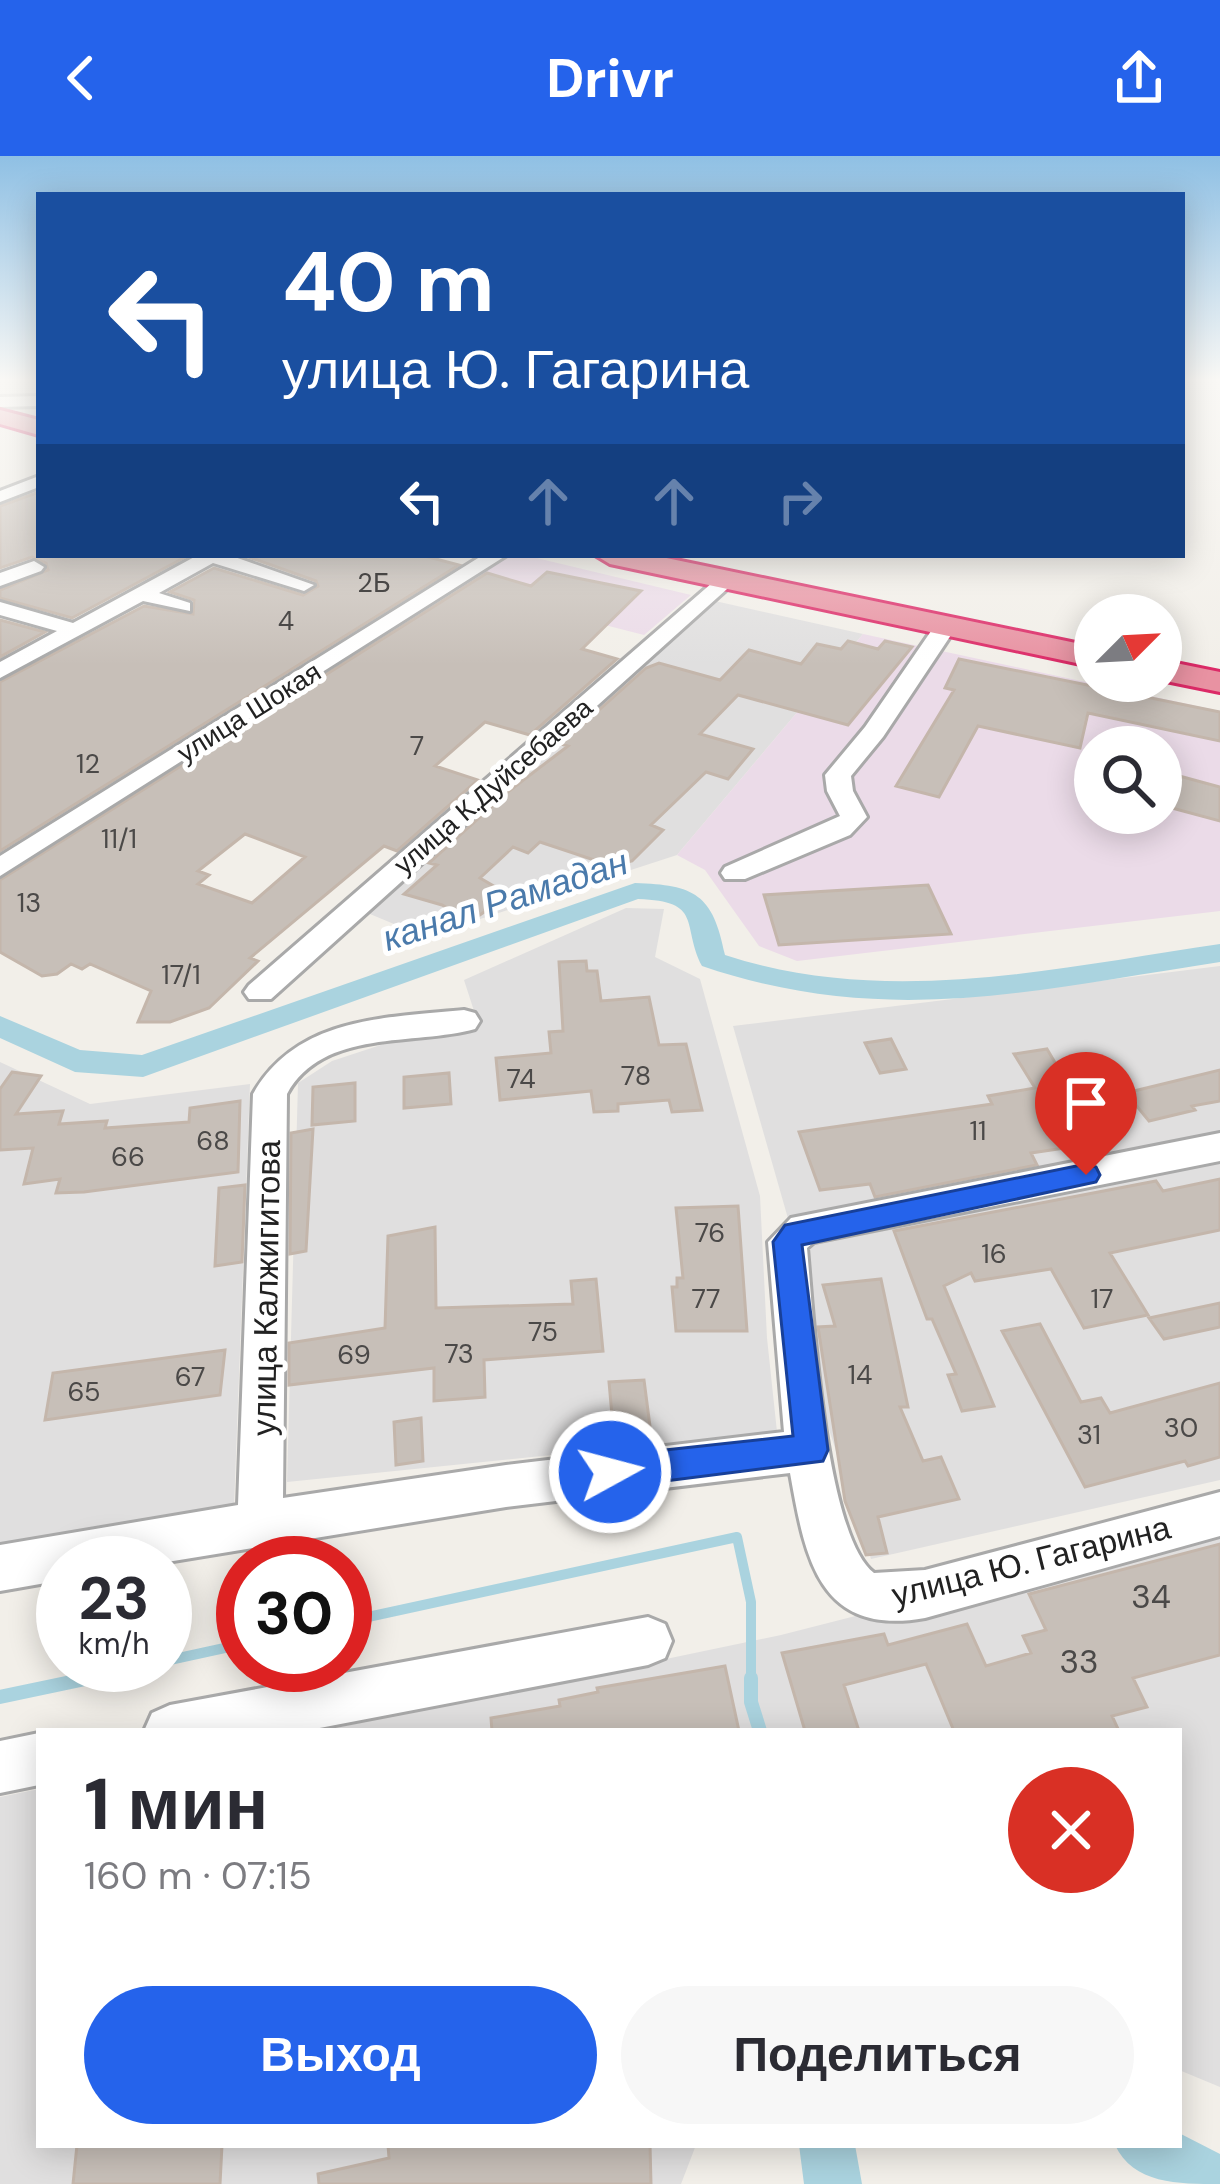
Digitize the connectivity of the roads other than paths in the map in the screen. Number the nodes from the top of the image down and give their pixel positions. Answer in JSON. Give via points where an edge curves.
{"nodes":[{"id":1,"x":36,"y":483,"type":"edge"},
{"id":2,"x":6,"y":502,"type":"edge"},
{"id":3,"x":206,"y":558,"type":"edge"},
{"id":4,"x":220,"y":558,"type":"edge"},
{"id":5,"x":492,"y":558,"type":"edge"},
{"id":6,"x":624,"y":558,"type":"edge"},
{"id":7,"x":34,"y":567,"type":"dead end"},
{"id":8,"x":0,"y":580,"type":"edge"},
{"id":9,"x":727,"y":580,"type":"junction"},
{"id":10,"x":304,"y":585,"type":"dead end"},
{"id":11,"x":142,"y":594,"type":"junction"},
{"id":12,"x":0,"y":608,"type":"edge"},
{"id":13,"x":183,"y":608,"type":"dead end"},
{"id":14,"x":943,"y":618,"type":"junction"},
{"id":15,"x":75,"y":630,"type":"junction"},
{"id":16,"x":1074,"y":651,"type":"edge"},
{"id":17,"x":0,"y":671,"type":"edge"},
{"id":18,"x":1182,"y":674,"type":"edge"},
{"id":19,"x":1220,"y":682,"type":"edge"},
{"id":20,"x":0,"y":868,"type":"edge"},
{"id":21,"x":735,"y":873,"type":"dead end"},
{"id":22,"x":260,"y":992,"type":"dead end"},
{"id":23,"x":464,"y":1021,"type":"dead end"},
{"id":24,"x":1220,"y":1147,"type":"edge"},
{"id":25,"x":811,"y":1450,"type":"junction"},
{"id":26,"x":1220,"y":1514,"type":"edge"},
{"id":27,"x":260,"y":1522,"type":"junction"},
{"id":28,"x":0,"y":1568,"type":"edge"},
{"id":29,"x":649,"y":1641,"type":"dead end"},
{"id":30,"x":186,"y":1728,"type":"edge"},
{"id":31,"x":36,"y":1760,"type":"edge"},
{"id":32,"x":0,"y":1767,"type":"edge"}],
"edges":[{"from":1,"to":2,"type":"street"},
{"from":3,"to":11,"type":"street"},
{"from":4,"to":10,"type":"street"},
{"from":5,"to":20,"type":"street","name":"улица Шокая"},
{"from":6,"to":9,"type":"highway"},
{"from":7,"to":8,"type":"street"},
{"from":9,"to":14,"type":"highway"},
{"from":9,"to":22,"type":"street","name":"улица К.Дуйсебаева"},
{"from":11,"to":13,"type":"street"},
{"from":11,"to":15,"type":"street"},
{"from":12,"to":15,"type":"street"},
{"from":14,"to":16,"type":"highway"},
{"from":14,"to":21,"type":"street","via":[[874,732],[838,775],[854,817]]},
{"from":15,"to":17,"type":"street"},
{"from":18,"to":19,"type":"highway"},
{"from":23,"to":27,"type":"street","name":"улица Калжигитова","via":[[363,1032],[291,1060],[275,1077]]},
{"from":24,"to":25,"type":"street","name":"улица Ю. Гагарина","via":[[795,1233],[787,1242]]},
{"from":25,"to":26,"type":"street","name":"улица Ю. Гагарина","via":[[835,1565],[862,1593],[884,1601]]},
{"from":25,"to":27,"type":"street"},
{"from":27,"to":28,"type":"street"},
{"from":29,"to":30,"type":"street"},
{"from":31,"to":32,"type":"street"}]}
